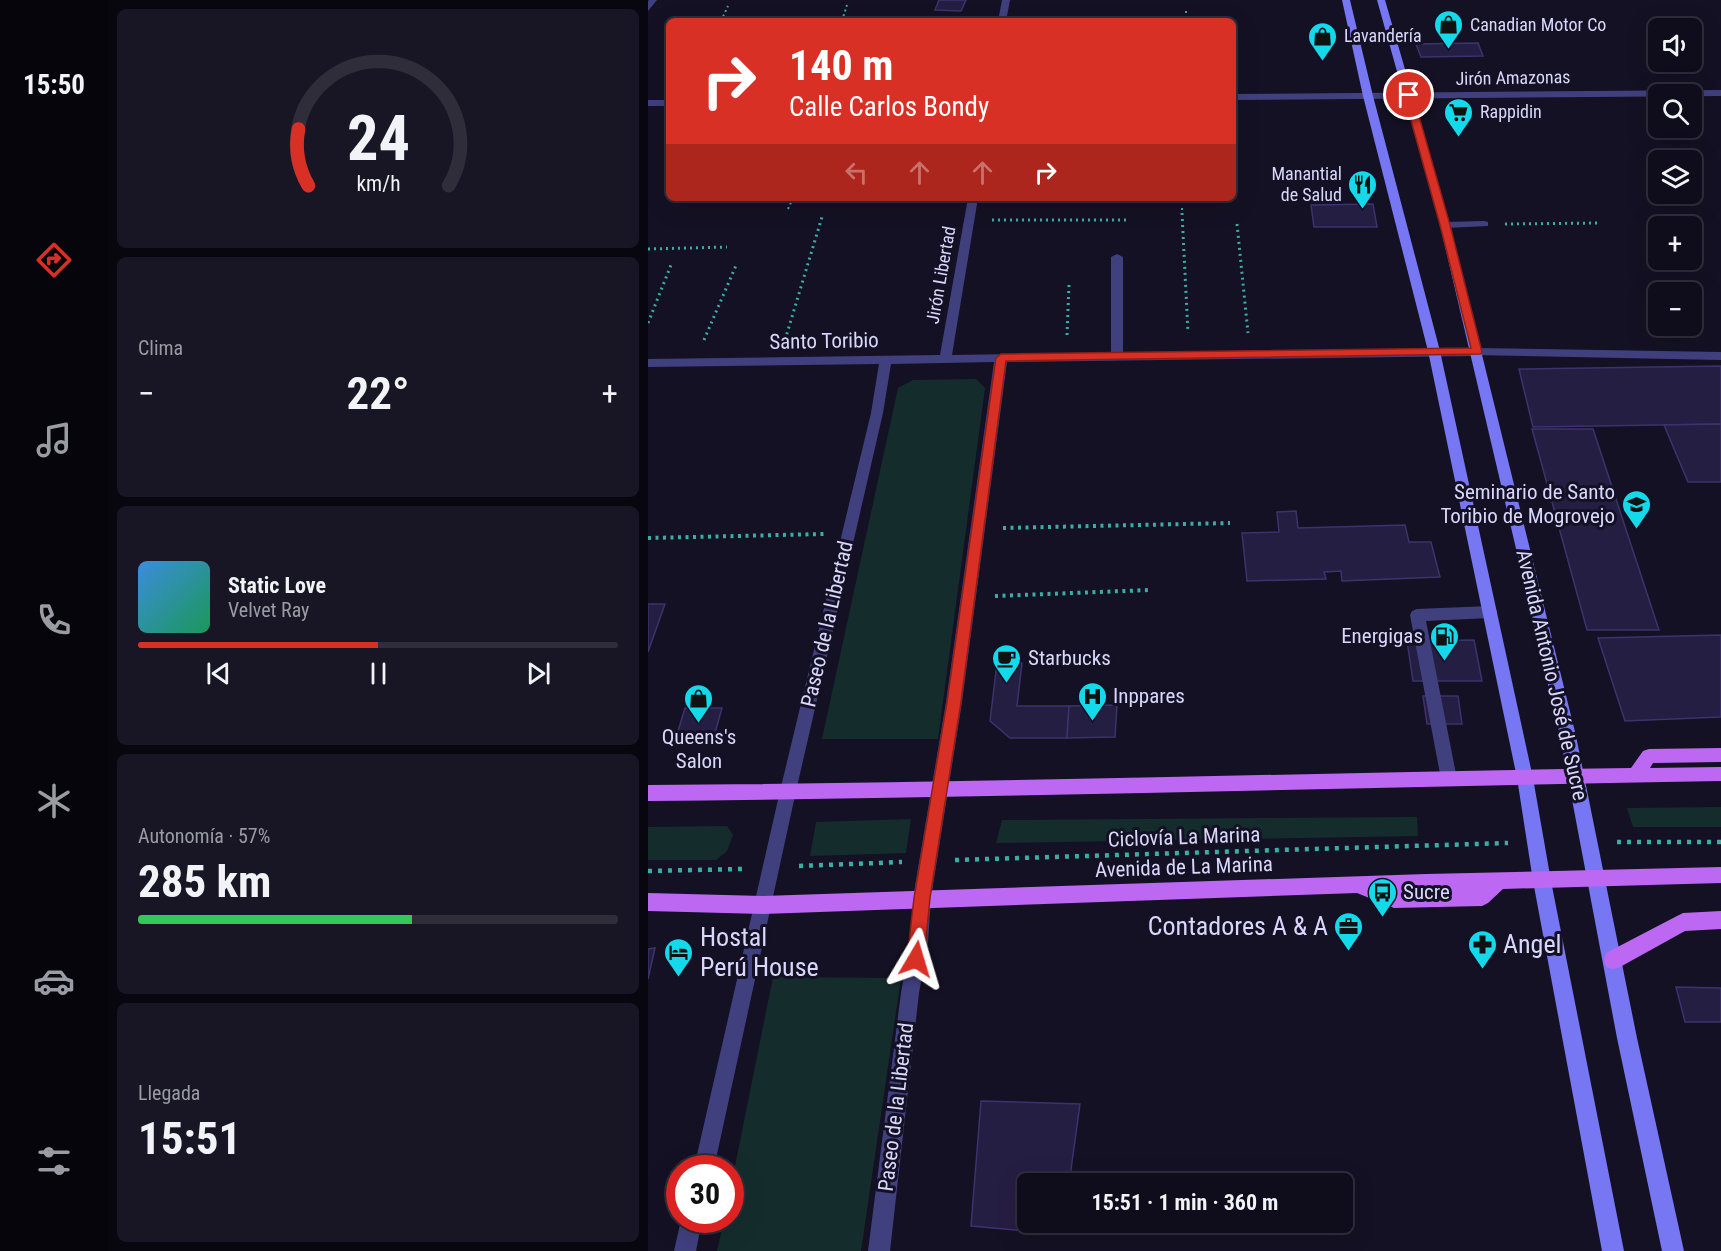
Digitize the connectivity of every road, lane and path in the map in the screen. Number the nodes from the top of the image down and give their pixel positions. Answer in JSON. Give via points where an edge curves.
{"nodes":[{"id":1,"x":1006,"y":0,"type":"edge"},
{"id":2,"x":1346,"y":0,"type":"edge"},
{"id":3,"x":1382,"y":0,"type":"edge"},
{"id":4,"x":847,"y":5,"type":"dead end"},
{"id":5,"x":728,"y":6,"type":"dead end"},
{"id":6,"x":1186,"y":10,"type":"dead end"},
{"id":7,"x":722,"y":18,"type":"edge"},
{"id":8,"x":843,"y":18,"type":"edge"},
{"id":9,"x":1003,"y":18,"type":"edge"},
{"id":10,"x":1186,"y":18,"type":"edge"},
{"id":11,"x":1721,"y":93,"type":"edge"},
{"id":12,"x":1409,"y":95,"type":"junction"},
{"id":13,"x":1368,"y":96,"type":"junction"},
{"id":14,"x":1236,"y":97,"type":"edge"},
{"id":15,"x":648,"y":103,"type":"edge"},
{"id":16,"x":666,"y":103,"type":"edge"},
{"id":17,"x":792,"y":201,"type":"edge"},
{"id":18,"x":972,"y":201,"type":"edge"},
{"id":19,"x":1182,"y":208,"type":"dead end"},
{"id":20,"x":788,"y":209,"type":"dead end"},
{"id":21,"x":822,"y":217,"type":"dead end"},
{"id":22,"x":969,"y":220,"type":"junction"},
{"id":23,"x":1129,"y":220,"type":"dead end"},
{"id":24,"x":1601,"y":223,"type":"dead end"},
{"id":25,"x":1237,"y":224,"type":"dead end"},
{"id":26,"x":1484,"y":224,"type":"joint"},
{"id":27,"x":1445,"y":225,"type":"junction"},
{"id":28,"x":727,"y":248,"type":"dead end"},
{"id":29,"x":648,"y":249,"type":"edge"},
{"id":30,"x":1118,"y":257,"type":"dead end"},
{"id":31,"x":737,"y":263,"type":"dead end"},
{"id":32,"x":672,"y":265,"type":"dead end"},
{"id":33,"x":1069,"y":284,"type":"dead end"},
{"id":34,"x":648,"y":323,"type":"edge"},
{"id":35,"x":1434,"y":351,"type":"junction"},
{"id":36,"x":1477,"y":352,"type":"junction"},
{"id":37,"x":1250,"y":354,"type":"junction"},
{"id":38,"x":1189,"y":355,"type":"junction"},
{"id":39,"x":1117,"y":356,"type":"junction"},
{"id":40,"x":1721,"y":356,"type":"edge"},
{"id":41,"x":1066,"y":357,"type":"junction"},
{"id":42,"x":1001,"y":358,"type":"junction"},
{"id":43,"x":886,"y":359,"type":"junction"},
{"id":44,"x":945,"y":359,"type":"junction"},
{"id":45,"x":778,"y":361,"type":"junction"},
{"id":46,"x":648,"y":363,"type":"edge"},
{"id":47,"x":694,"y":363,"type":"junction"},
{"id":48,"x":1230,"y":524,"type":"dead end"},
{"id":49,"x":976,"y":529,"type":"junction"},
{"id":50,"x":849,"y":533,"type":"junction"},
{"id":51,"x":648,"y":538,"type":"edge"},
{"id":52,"x":1150,"y":590,"type":"dead end"},
{"id":53,"x":967,"y":598,"type":"junction"},
{"id":54,"x":1490,"y":612,"type":"junction"},
{"id":55,"x":1721,"y":755,"type":"edge"},
{"id":56,"x":1721,"y":774,"type":"edge"},
{"id":57,"x":1636,"y":775,"type":"junction"},
{"id":58,"x":1576,"y":777,"type":"junction"},
{"id":59,"x":1526,"y":778,"type":"junction"},
{"id":60,"x":1449,"y":779,"type":"junction"},
{"id":61,"x":788,"y":791,"type":"junction"},
{"id":62,"x":939,"y":791,"type":"junction"},
{"id":63,"x":648,"y":793,"type":"edge"},
{"id":64,"x":1721,"y":842,"type":"edge"},
{"id":65,"x":1536,"y":843,"type":"junction"},
{"id":66,"x":1589,"y":843,"type":"junction"},
{"id":67,"x":928,"y":861,"type":"junction"},
{"id":68,"x":772,"y":867,"type":"junction"},
{"id":69,"x":648,"y":871,"type":"edge"},
{"id":70,"x":1721,"y":875,"type":"edge"},
{"id":71,"x":1596,"y":879,"type":"junction"},
{"id":72,"x":1542,"y":881,"type":"junction"},
{"id":73,"x":922,"y":898,"type":"junction"},
{"id":74,"x":648,"y":902,"type":"edge"},
{"id":75,"x":763,"y":904,"type":"junction"},
{"id":76,"x":1721,"y":920,"type":"edge"},
{"id":77,"x":1613,"y":960,"type":"junction"},
{"id":78,"x":707,"y":1155,"type":"edge"},
{"id":79,"x":689,"y":1233,"type":"edge"},
{"id":80,"x":685,"y":1251,"type":"edge"},
{"id":81,"x":879,"y":1251,"type":"edge"},
{"id":82,"x":1613,"y":1251,"type":"edge"},
{"id":83,"x":1673,"y":1251,"type":"edge"}],
"edges":[{"from":1,"to":9,"type":"street"},
{"from":2,"to":13,"type":"main road"},
{"from":3,"to":12,"type":"main road","name":"Avenida Antonio José de Sucre"},
{"from":4,"to":8,"type":"path"},
{"from":5,"to":7,"type":"path"},
{"from":6,"to":10,"type":"path"},
{"from":11,"to":12,"type":"street","name":"Jirón Amazonas"},
{"from":12,"to":13,"type":"street","name":"Jirón Amazonas"},
{"from":12,"to":27,"type":"main road","name":"Avenida Antonio José de Sucre"},
{"from":13,"to":14,"type":"street","name":"Jirón Amazonas"},
{"from":13,"to":35,"type":"main road"},
{"from":15,"to":16,"type":"street"},
{"from":17,"to":20,"type":"path"},
{"from":18,"to":22,"type":"street","name":"Jirón Libertad"},
{"from":19,"to":38,"type":"path"},
{"from":21,"to":45,"type":"path"},
{"from":22,"to":23,"type":"path"},
{"from":22,"to":44,"type":"street","name":"Jirón Libertad"},
{"from":24,"to":26,"type":"path"},
{"from":25,"to":37,"type":"path"},
{"from":26,"to":27,"type":"street"},
{"from":27,"to":36,"type":"main road","name":"Avenida Antonio José de Sucre"},
{"from":28,"to":29,"type":"path"},
{"from":30,"to":39,"type":"street"},
{"from":31,"to":47,"type":"path"},
{"from":32,"to":34,"type":"path"},
{"from":33,"to":41,"type":"path"},
{"from":35,"to":36,"type":"street","name":"Santo Toribio"},
{"from":35,"to":37,"type":"street","name":"Santo Toribio"},
{"from":35,"to":54,"type":"main road"},
{"from":36,"to":40,"type":"street","name":"Santo Toribio"},
{"from":36,"to":58,"type":"main road","name":"Avenida Antonio José de Sucre"},
{"from":37,"to":38,"type":"street","name":"Santo Toribio"},
{"from":38,"to":39,"type":"street","name":"Santo Toribio"},
{"from":39,"to":41,"type":"street","name":"Santo Toribio"},
{"from":41,"to":42,"type":"street","name":"Santo Toribio"},
{"from":42,"to":44,"type":"street","name":"Santo Toribio"},
{"from":42,"to":49,"type":"street","name":"Paseo de la Libertad"},
{"from":43,"to":44,"type":"street","name":"Santo Toribio"},
{"from":43,"to":45,"type":"street","name":"Santo Toribio"},
{"from":43,"to":50,"type":"street","name":"Paseo de la Libertad"},
{"from":45,"to":47,"type":"street","name":"Santo Toribio"},
{"from":46,"to":47,"type":"street","name":"Santo Toribio"},
{"from":48,"to":49,"type":"path"},
{"from":49,"to":53,"type":"street","name":"Paseo de la Libertad"},
{"from":50,"to":51,"type":"path"},
{"from":50,"to":61,"type":"street","name":"Paseo de la Libertad"},
{"from":52,"to":53,"type":"path"},
{"from":53,"to":62,"type":"street","name":"Paseo de la Libertad"},
{"from":54,"to":59,"type":"main road"},
{"from":54,"to":60,"type":"street","via":[[1417,615]]},
{"from":55,"to":57,"type":"main road","via":[[1649,756]]},
{"from":56,"to":57,"type":"main road"},
{"from":57,"to":58,"type":"main road"},
{"from":58,"to":59,"type":"main road"},
{"from":58,"to":66,"type":"main road","name":"Avenida Antonio José de Sucre"},
{"from":59,"to":60,"type":"main road"},
{"from":59,"to":65,"type":"main road"},
{"from":60,"to":62,"type":"main road"},
{"from":61,"to":62,"type":"main road"},
{"from":61,"to":63,"type":"main road"},
{"from":61,"to":68,"type":"street","name":"Paseo de la Libertad"},
{"from":62,"to":67,"type":"street","name":"Paseo de la Libertad"},
{"from":64,"to":66,"type":"path"},
{"from":65,"to":67,"type":"path","name":"Ciclovía La Marina"},
{"from":65,"to":72,"type":"main road"},
{"from":66,"to":71,"type":"main road","name":"Avenida Antonio José de Sucre"},
{"from":67,"to":68,"type":"path","name":"Ciclovía La Marina"},
{"from":67,"to":73,"type":"street","name":"Paseo de la Libertad"},
{"from":68,"to":69,"type":"path","name":"Ciclovía La Marina"},
{"from":68,"to":75,"type":"street","name":"Paseo de la Libertad"},
{"from":70,"to":71,"type":"main road"},
{"from":71,"to":72,"type":"main road"},
{"from":71,"to":77,"type":"main road","name":"Avenida Antonio José de Sucre"},
{"from":72,"to":73,"type":"main road","name":"Avenida de La Marina","via":[[1498,881],[1482,897],[1394,899],[1356,884]]},
{"from":72,"to":82,"type":"main road"},
{"from":73,"to":75,"type":"main road","name":"Avenida de La Marina"},
{"from":73,"to":81,"type":"street","name":"Paseo de la Libertad"},
{"from":74,"to":75,"type":"main road","name":"Avenida de La Marina"},
{"from":75,"to":78,"type":"street","name":"Paseo de la Libertad"},
{"from":76,"to":77,"type":"main road","via":[[1683,922]]},
{"from":77,"to":83,"type":"main road","name":"Avenida Antonio José de Sucre"},
{"from":79,"to":80,"type":"street"}]}
